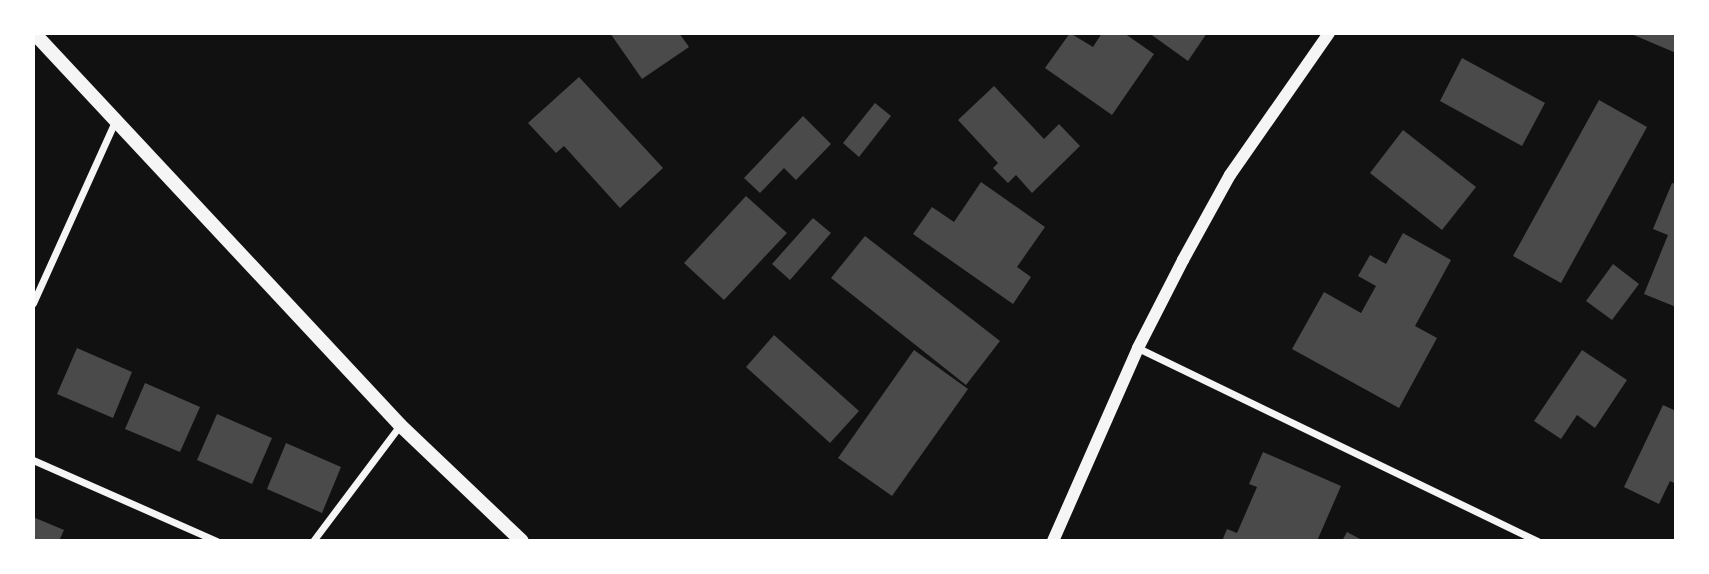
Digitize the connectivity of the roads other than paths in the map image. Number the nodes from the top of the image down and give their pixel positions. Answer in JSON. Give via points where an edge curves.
{"nodes":[{"id":1,"x":34,"y":33,"type":"edge"},
{"id":2,"x":1329,"y":33,"type":"edge"},
{"id":3,"x":116,"y":118,"type":"junction"},
{"id":4,"x":33,"y":303,"type":"edge"},
{"id":5,"x":1138,"y":348,"type":"junction"},
{"id":6,"x":400,"y":425,"type":"junction"},
{"id":7,"x":33,"y":460,"type":"edge"},
{"id":8,"x":216,"y":541,"type":"edge"},
{"id":9,"x":313,"y":541,"type":"edge"},
{"id":10,"x":522,"y":541,"type":"edge"},
{"id":11,"x":1054,"y":541,"type":"edge"},
{"id":12,"x":1538,"y":541,"type":"edge"}],
"edges":[{"from":1,"to":3,"type":"main road"},
{"from":2,"to":5,"type":"street","via":[[1230,175]]},
{"from":3,"to":4,"type":"street"},
{"from":3,"to":6,"type":"main road"},
{"from":5,"to":11,"type":"street"},
{"from":5,"to":12,"type":"street"},
{"from":6,"to":9,"type":"street"},
{"from":6,"to":10,"type":"main road"},
{"from":7,"to":8,"type":"street"}]}
